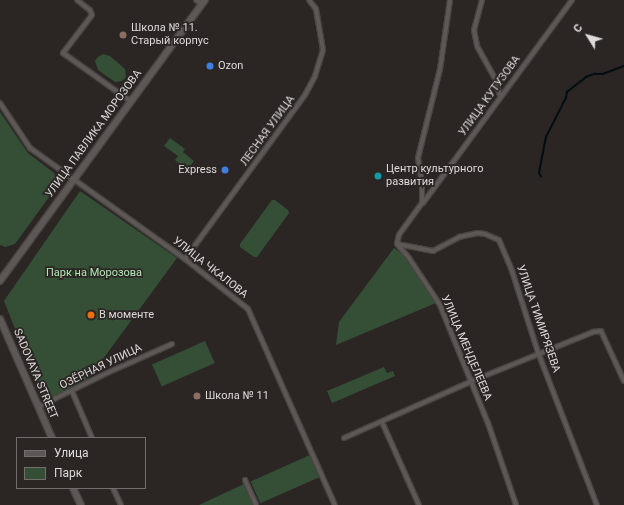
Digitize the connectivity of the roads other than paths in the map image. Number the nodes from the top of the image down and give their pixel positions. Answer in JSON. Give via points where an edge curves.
{"nodes":[{"id":1,"x":77,"y":0,"type":"edge"},
{"id":2,"x":196,"y":0,"type":"edge"},
{"id":3,"x":309,"y":0,"type":"edge"},
{"id":4,"x":450,"y":0,"type":"edge"},
{"id":5,"x":482,"y":0,"type":"edge"},
{"id":6,"x":572,"y":0,"type":"edge"},
{"id":7,"x":203,"y":2,"type":"edge"},
{"id":8,"x":500,"y":96,"type":"junction"},
{"id":9,"x":130,"y":101,"type":"junction"},
{"id":10,"x":0,"y":103,"type":"edge"},
{"id":11,"x":74,"y":180,"type":"junction"},
{"id":12,"x":422,"y":203,"type":"junction"},
{"id":13,"x":398,"y":244,"type":"junction"},
{"id":14,"x":185,"y":259,"type":"junction"},
{"id":15,"x":0,"y":281,"type":"edge"},
{"id":16,"x":0,"y":319,"type":"edge"},
{"id":17,"x":172,"y":344,"type":"dead end"},
{"id":18,"x":539,"y":355,"type":"junction"},
{"id":19,"x":472,"y":381,"type":"junction"},
{"id":20,"x":624,"y":381,"type":"edge"},
{"id":21,"x":72,"y":391,"type":"junction"},
{"id":22,"x":38,"y":407,"type":"junction"},
{"id":23,"x":382,"y":422,"type":"junction"},
{"id":24,"x":52,"y":437,"type":"edge"},
{"id":25,"x":92,"y":437,"type":"edge"},
{"id":26,"x":344,"y":438,"type":"dead end"},
{"id":27,"x":245,"y":480,"type":"dead end"},
{"id":28,"x":73,"y":489,"type":"edge"},
{"id":29,"x":113,"y":489,"type":"edge"},
{"id":30,"x":80,"y":505,"type":"edge"},
{"id":31,"x":120,"y":505,"type":"edge"},
{"id":32,"x":256,"y":505,"type":"edge"},
{"id":33,"x":335,"y":505,"type":"edge"},
{"id":34,"x":419,"y":505,"type":"edge"},
{"id":35,"x":516,"y":505,"type":"edge"},
{"id":36,"x":597,"y":505,"type":"edge"}],
"edges":[{"from":1,"to":9,"type":"street","via":[[90,10],[92,15],[64,53]]},
{"from":2,"to":7,"type":"street"},
{"from":3,"to":14,"type":"street","name":"ЛЕСНАЯ УЛИЦА","via":[[316,9],[323,50],[315,76],[305,95]]},
{"from":4,"to":12,"type":"street","via":[[440,69],[418,158]]},
{"from":5,"to":8,"type":"street","via":[[474,30],[475,36],[477,46],[495,78]]},
{"from":6,"to":8,"type":"street","name":"УЛИЦА КУТУЗОВА"},
{"from":7,"to":9,"type":"street","name":"УЛИЦА ПАВЛИКА МОРОЗОВА"},
{"from":8,"to":12,"type":"street","name":"УЛИЦА КУТУЗОВА"},
{"from":9,"to":11,"type":"street","name":"УЛИЦА ПАВЛИКА МОРОЗОВА"},
{"from":10,"to":11,"type":"street","name":"УЛИЦА ЧКАЛОВА","via":[[30,148]]},
{"from":11,"to":14,"type":"street","name":"УЛИЦА ЧКАЛОВА"},
{"from":11,"to":15,"type":"street","name":"УЛИЦА ПАВЛИКА МОРОЗОВА"},
{"from":12,"to":13,"type":"street","via":[[399,235]]},
{"from":13,"to":18,"type":"street","name":"УЛИЦА ТИМИРЯЗЕВА","via":[[433,251],[459,237],[478,233],[498,240],[512,271]]},
{"from":13,"to":19,"type":"street","name":"УЛИЦА МЕНДЕЛЕЕВА","via":[[440,305]]},
{"from":14,"to":33,"type":"street","name":"УЛИЦА ЧКАЛОВА","via":[[248,309]]},
{"from":16,"to":22,"type":"street","name":"SADOVAYA STREET"},
{"from":17,"to":21,"type":"street","name":"ОЗЁРНАЯ УЛИЦА"},
{"from":18,"to":19,"type":"street"},
{"from":18,"to":20,"type":"street","via":[[601,331]]},
{"from":18,"to":36,"type":"street","name":"УЛИЦА ТИМИРЯЗЕВА"},
{"from":19,"to":23,"type":"street"},
{"from":19,"to":35,"type":"street","name":"УЛИЦА МЕНДЕЛЕЕВА"},
{"from":21,"to":22,"type":"street","name":"ОЗЁРНАЯ УЛИЦА"},
{"from":21,"to":25,"type":"street"},
{"from":22,"to":24,"type":"street","name":"SADOVAYA STREET"},
{"from":23,"to":26,"type":"street"},
{"from":23,"to":34,"type":"street"},
{"from":27,"to":32,"type":"street"},
{"from":28,"to":30,"type":"street"},
{"from":29,"to":31,"type":"street"}]}
